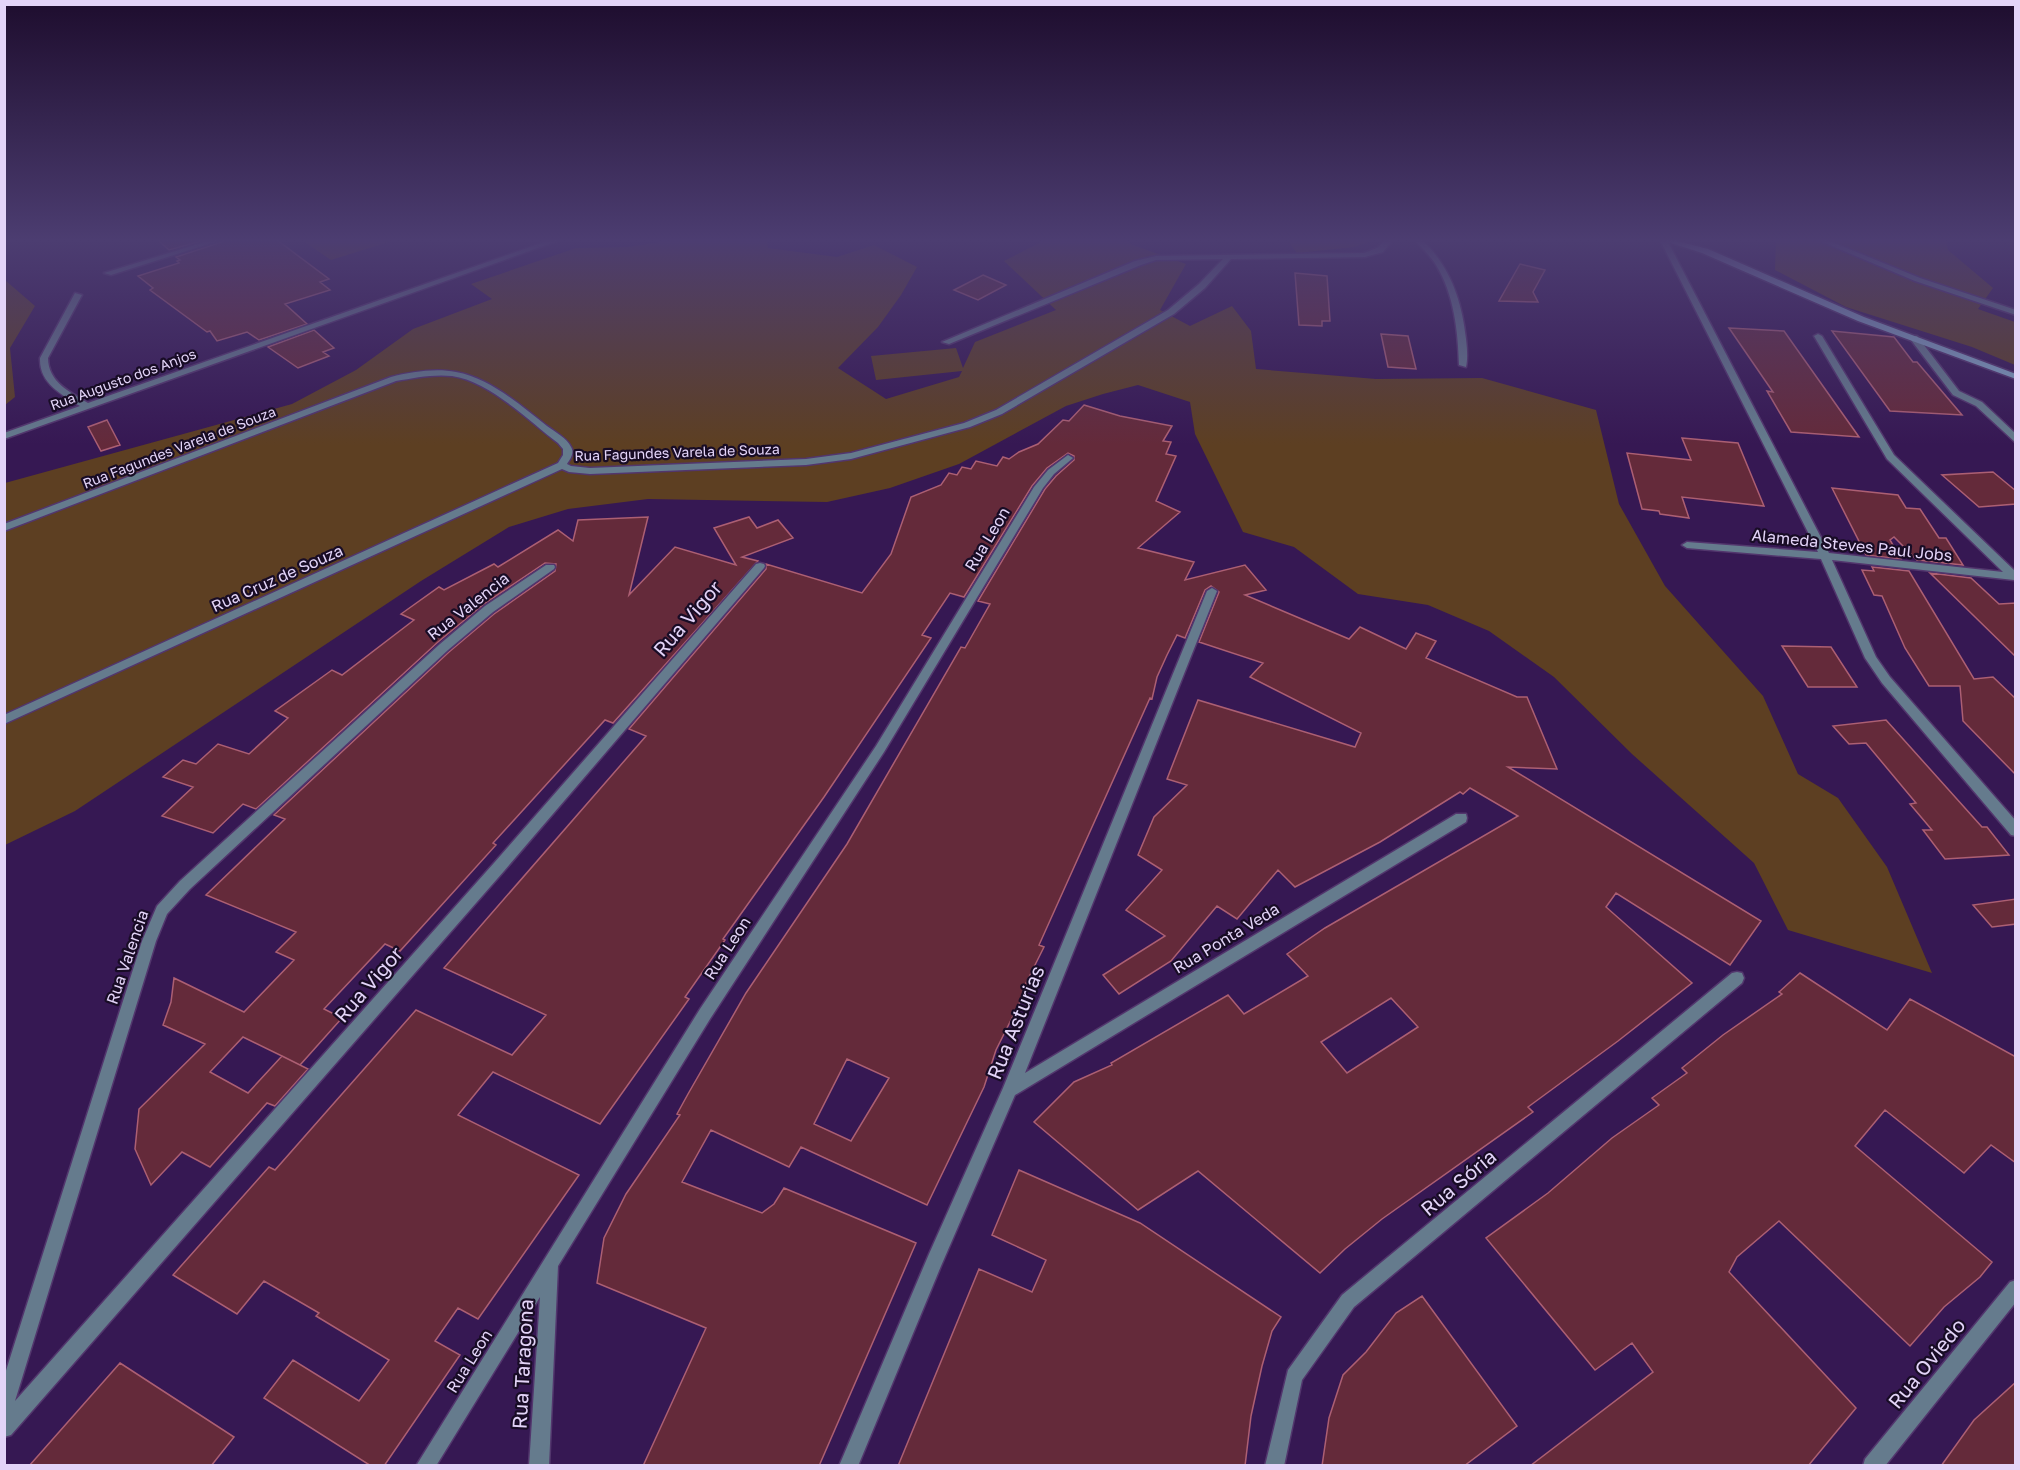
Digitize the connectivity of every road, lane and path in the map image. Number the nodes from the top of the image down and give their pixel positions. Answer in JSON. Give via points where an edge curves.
{"nodes":[{"id":1,"x":70,"y":309,"type":"edge"},
{"id":2,"x":362,"y":309,"type":"edge"},
{"id":3,"x":1027,"y":309,"type":"edge"},
{"id":4,"x":1175,"y":309,"type":"edge"},
{"id":5,"x":1456,"y":309,"type":"edge"},
{"id":6,"x":1699,"y":309,"type":"edge"},
{"id":7,"x":1838,"y":309,"type":"edge"},
{"id":8,"x":2001,"y":309,"type":"edge"},
{"id":9,"x":2016,"y":313,"type":"edge"},
{"id":10,"x":1818,"y":336,"type":"dead end"},
{"id":11,"x":1914,"y":339,"type":"junction"},
{"id":12,"x":946,"y":342,"type":"dead end"},
{"id":13,"x":1463,"y":365,"type":"dead end"},
{"id":14,"x":2016,"y":377,"type":"edge"},
{"id":15,"x":86,"y":406,"type":"junction"},
{"id":16,"x":4,"y":436,"type":"edge"},
{"id":17,"x":2016,"y":440,"type":"edge"},
{"id":18,"x":1068,"y":458,"type":"dead end"},
{"id":19,"x":562,"y":465,"type":"junction"},
{"id":20,"x":4,"y":528,"type":"edge"},
{"id":21,"x":1687,"y":545,"type":"dead end"},
{"id":22,"x":1825,"y":556,"type":"junction"},
{"id":23,"x":760,"y":566,"type":"dead end"},
{"id":24,"x":550,"y":567,"type":"dead end"},
{"id":25,"x":2015,"y":577,"type":"edge"},
{"id":26,"x":1212,"y":591,"type":"dead end"},
{"id":27,"x":4,"y":720,"type":"edge"},
{"id":28,"x":1461,"y":818,"type":"dead end"},
{"id":29,"x":2016,"y":831,"type":"edge"},
{"id":30,"x":1737,"y":978,"type":"dead end"},
{"id":31,"x":1010,"y":1090,"type":"junction"},
{"id":32,"x":550,"y":1266,"type":"junction"},
{"id":33,"x":2016,"y":1288,"type":"edge"},
{"id":34,"x":4,"y":1408,"type":"edge"},
{"id":35,"x":4,"y":1428,"type":"edge"},
{"id":36,"x":425,"y":1466,"type":"edge"},
{"id":37,"x":539,"y":1466,"type":"edge"},
{"id":38,"x":848,"y":1466,"type":"edge"},
{"id":39,"x":1274,"y":1466,"type":"edge"},
{"id":40,"x":1872,"y":1466,"type":"edge"}],
"edges":[{"from":1,"to":15,"type":"street","via":[[42,368],[48,379]]},
{"from":2,"to":15,"type":"street","name":"Rua Augusto dos Anjos"},
{"from":3,"to":12,"type":"street"},
{"from":4,"to":19,"type":"street","name":"Rua Fagundes Varela de Souza","via":[[999,412],[967,425],[851,456],[806,462],[590,471]]},
{"from":5,"to":13,"type":"street","via":[[1463,339]]},
{"from":6,"to":22,"type":"street"},
{"from":7,"to":11,"type":"street"},
{"from":8,"to":9,"type":"street"},
{"from":10,"to":25,"type":"street","via":[[1890,457]]},
{"from":11,"to":14,"type":"street"},
{"from":11,"to":17,"type":"street","via":[[1956,393],[1985,409]]},
{"from":15,"to":16,"type":"street","name":"Rua Augusto dos Anjos"},
{"from":18,"to":32,"type":"street","name":"Rua Leon","via":[[1040,487],[880,749],[705,1014]]},
{"from":19,"to":20,"type":"street","name":"Rua Fagundes Varela de Souza","via":[[568,448],[561,441],[476,380],[425,373],[394,379]]},
{"from":19,"to":27,"type":"street","name":"Rua Cruz de Souza"},
{"from":21,"to":22,"type":"street","name":"Alameda Steves Paul Jobs"},
{"from":22,"to":25,"type":"street","name":"Alameda Steves Paul Jobs"},
{"from":22,"to":29,"type":"street","via":[[1871,658],[1886,680]]},
{"from":23,"to":35,"type":"street","name":"Rua Vigor"},
{"from":24,"to":34,"type":"street","name":"Rua Valencia","via":[[489,609],[444,647],[162,910],[149,941]]},
{"from":26,"to":31,"type":"street","name":"Rua Asturias"},
{"from":28,"to":31,"type":"street","name":"Rua Ponta Veda"},
{"from":30,"to":39,"type":"street","name":"Rua Sória","via":[[1348,1301],[1294,1376]]},
{"from":31,"to":38,"type":"street","name":"Rua Asturias"},
{"from":32,"to":36,"type":"street","name":"Rua Leon"},
{"from":32,"to":37,"type":"street","name":"Rua Taragona"},
{"from":33,"to":40,"type":"street","name":"Rua Oviedo"}]}
